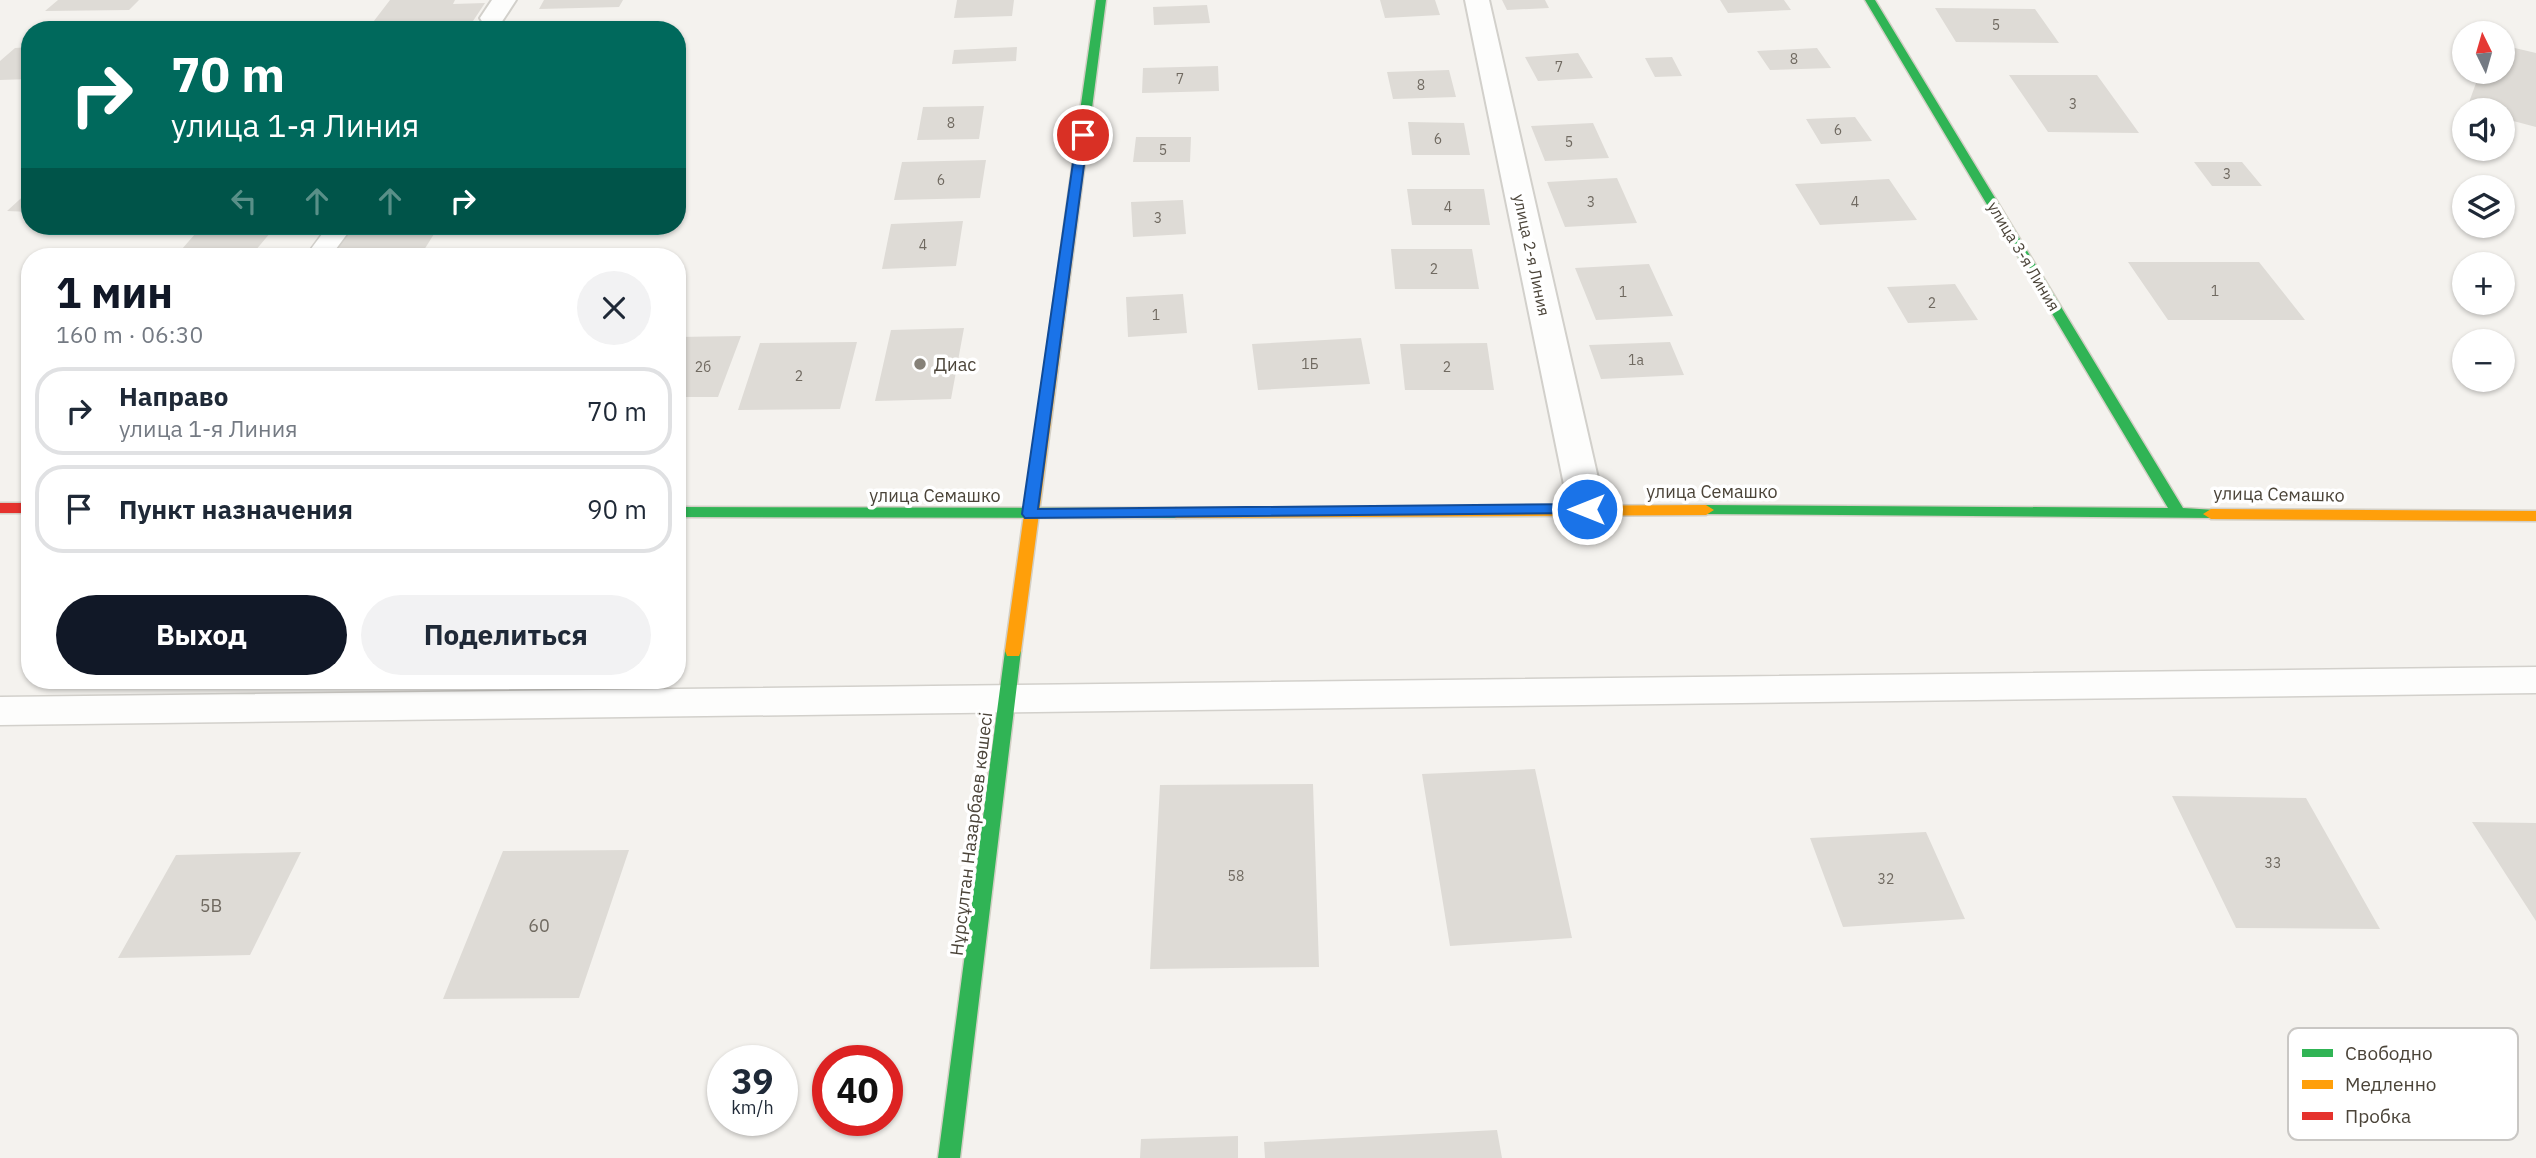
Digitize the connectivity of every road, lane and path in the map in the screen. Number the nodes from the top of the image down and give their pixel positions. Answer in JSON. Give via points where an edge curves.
{"nodes":[{"id":1,"x":1101,"y":0,"type":"edge"},
{"id":2,"x":1477,"y":0,"type":"edge"},
{"id":3,"x":1870,"y":0,"type":"edge"},
{"id":4,"x":0,"y":508,"type":"edge"},
{"id":5,"x":21,"y":508,"type":"edge"},
{"id":6,"x":1587,"y":509,"type":"junction"},
{"id":7,"x":686,"y":512,"type":"edge"},
{"id":8,"x":2178,"y":512,"type":"junction"},
{"id":9,"x":1030,"y":514,"type":"junction"},
{"id":10,"x":2536,"y":516,"type":"edge"},
{"id":11,"x":2536,"y":680,"type":"edge"},
{"id":12,"x":1007,"y":700,"type":"junction"},
{"id":13,"x":0,"y":711,"type":"edge"},
{"id":14,"x":949,"y":1158,"type":"edge"}],
"edges":[{"from":1,"to":9,"type":"street","name":"Нұрсұлтан Назарбаев көшесі"},
{"from":2,"to":6,"type":"street","name":"улица 2-я Линия"},
{"from":3,"to":8,"type":"street","name":"улица 3-я Линия"},
{"from":4,"to":5,"type":"street"},
{"from":6,"to":8,"type":"street","name":"улица Семашко"},
{"from":6,"to":9,"type":"street","name":"улица Семашко"},
{"from":7,"to":9,"type":"street","name":"улица Семашко"},
{"from":8,"to":10,"type":"street","name":"улица Семашко"},
{"from":9,"to":12,"type":"street","name":"Нұрсұлтан Назарбаев көшесі"},
{"from":11,"to":12,"type":"lane"},
{"from":12,"to":13,"type":"lane"},
{"from":12,"to":14,"type":"street","name":"Нұрсұлтан Назарбаев көшесі"}]}
